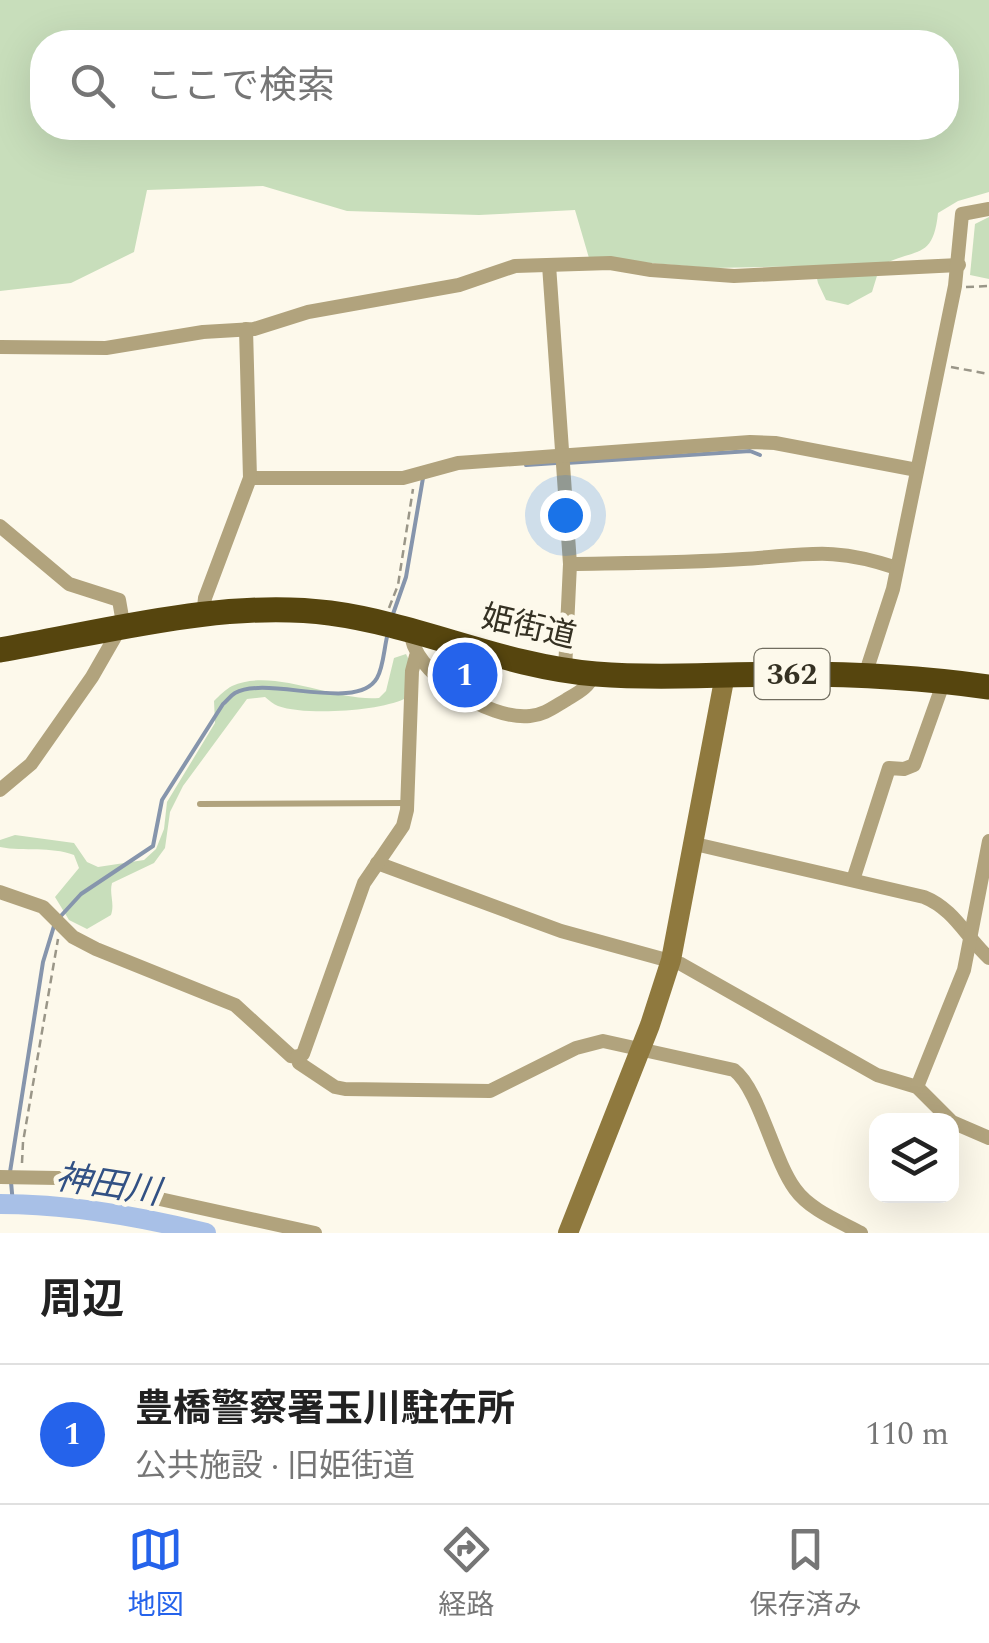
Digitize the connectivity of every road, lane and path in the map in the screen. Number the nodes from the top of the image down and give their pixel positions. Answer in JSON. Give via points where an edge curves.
{"nodes":[{"id":1,"x":989,"y":209,"type":"edge"},
{"id":2,"x":549,"y":265,"type":"junction"},
{"id":3,"x":959,"y":265,"type":"junction"},
{"id":4,"x":955,"y":286,"type":"junction"},
{"id":5,"x":989,"y":286,"type":"edge"},
{"id":6,"x":246,"y":329,"type":"junction"},
{"id":7,"x":0,"y":347,"type":"edge"},
{"id":8,"x":939,"y":364,"type":"junction"},
{"id":9,"x":989,"y":374,"type":"edge"},
{"id":10,"x":562,"y":461,"type":"junction"},
{"id":11,"x":917,"y":470,"type":"junction"},
{"id":12,"x":413,"y":476,"type":"junction"},
{"id":13,"x":250,"y":478,"type":"junction"},
{"id":14,"x":0,"y":526,"type":"edge"},
{"id":15,"x":570,"y":564,"type":"junction"},
{"id":16,"x":897,"y":568,"type":"junction"},
{"id":17,"x":203,"y":616,"type":"junction"},
{"id":18,"x":394,"y":626,"type":"junction"},
{"id":19,"x":118,"y":629,"type":"junction"},
{"id":20,"x":0,"y":650,"type":"edge"},
{"id":21,"x":416,"y":656,"type":"junction"},
{"id":22,"x":565,"y":670,"type":"junction"},
{"id":23,"x":594,"y":674,"type":"junction"},
{"id":24,"x":725,"y":675,"type":"junction"},
{"id":25,"x":865,"y":676,"type":"junction"},
{"id":26,"x":944,"y":681,"type":"junction"},
{"id":27,"x":989,"y":687,"type":"edge"},
{"id":28,"x":0,"y":790,"type":"edge"},
{"id":29,"x":407,"y":803,"type":"junction"},
{"id":30,"x":200,"y":804,"type":"dead end"},
{"id":31,"x":989,"y":841,"type":"edge"},
{"id":32,"x":695,"y":844,"type":"junction"},
{"id":33,"x":377,"y":863,"type":"junction"},
{"id":34,"x":852,"y":880,"type":"junction"},
{"id":35,"x":0,"y":892,"type":"edge"},
{"id":36,"x":58,"y":923,"type":"junction"},
{"id":37,"x":971,"y":936,"type":"junction"},
{"id":38,"x":989,"y":958,"type":"edge"},
{"id":39,"x":671,"y":960,"type":"junction"},
{"id":40,"x":641,"y":1048,"type":"junction"},
{"id":41,"x":297,"y":1057,"type":"junction"},
{"id":42,"x":917,"y":1087,"type":"junction"},
{"id":43,"x":943,"y":1113,"type":"edge"},
{"id":44,"x":959,"y":1125,"type":"edge"},
{"id":45,"x":989,"y":1138,"type":"edge"},
{"id":46,"x":11,"y":1177,"type":"edge"},
{"id":47,"x":315,"y":1233,"type":"edge"},
{"id":48,"x":568,"y":1233,"type":"edge"},
{"id":49,"x":861,"y":1233,"type":"edge"}],
"edges":[{"from":1,"to":3,"type":"street","via":[[962,214]]},
{"from":2,"to":3,"type":"street","via":[[734,276]]},
{"from":2,"to":6,"type":"street","via":[[515,266],[419,294]]},
{"from":2,"to":10,"type":"street"},
{"from":3,"to":4,"type":"street"},
{"from":4,"to":5,"type":"path"},
{"from":4,"to":8,"type":"street"},
{"from":6,"to":7,"type":"street","via":[[106,348]]},
{"from":6,"to":13,"type":"street"},
{"from":8,"to":9,"type":"path"},
{"from":8,"to":11,"type":"street"},
{"from":10,"to":11,"type":"street","via":[[775,443]]},
{"from":10,"to":12,"type":"street","via":[[458,463]]},
{"from":10,"to":15,"type":"street"},
{"from":11,"to":16,"type":"street"},
{"from":12,"to":13,"type":"street"},
{"from":12,"to":18,"type":"path"},
{"from":13,"to":17,"type":"street"},
{"from":14,"to":19,"type":"street","via":[[70,584],[120,600]]},
{"from":15,"to":16,"type":"street","via":[[803,552],[862,556]]},
{"from":15,"to":22,"type":"street"},
{"from":16,"to":25,"type":"street"},
{"from":17,"to":18,"type":"highway","name":"姫街道","number":"362","via":[[285,610]]},
{"from":17,"to":19,"type":"highway","name":"姫街道","number":"362"},
{"from":18,"to":21,"type":"street"},
{"from":18,"to":22,"type":"highway","name":"姫街道","number":"362"},
{"from":19,"to":20,"type":"highway","name":"姫街道","number":"362"},
{"from":19,"to":28,"type":"street","via":[[31,764]]},
{"from":21,"to":23,"type":"street","via":[[462,694],[520,716],[545,713],[588,686]]},
{"from":21,"to":29,"type":"street"},
{"from":22,"to":23,"type":"highway","name":"姫街道","number":"362"},
{"from":23,"to":24,"type":"highway","name":"姫街道","number":"362"},
{"from":24,"to":25,"type":"highway","name":"姫街道","number":"362"},
{"from":24,"to":32,"type":"street"},
{"from":25,"to":26,"type":"highway","name":"姫街道","number":"362"},
{"from":26,"to":27,"type":"highway","name":"姫街道","number":"362"},
{"from":26,"to":34,"type":"street","via":[[914,764],[889,768]]},
{"from":29,"to":30,"type":"lane"},
{"from":29,"to":33,"type":"street","via":[[403,826]]},
{"from":31,"to":37,"type":"street"},
{"from":32,"to":34,"type":"street"},
{"from":32,"to":39,"type":"street"},
{"from":33,"to":39,"type":"street","via":[[561,931]]},
{"from":33,"to":41,"type":"street"},
{"from":34,"to":37,"type":"street","via":[[938,902]]},
{"from":35,"to":36,"type":"street","via":[[35,902]]},
{"from":36,"to":41,"type":"street","via":[[96,949],[235,1006]]},
{"from":36,"to":46,"type":"path","via":[[23,1142]]},
{"from":37,"to":38,"type":"street"},
{"from":37,"to":42,"type":"street"},
{"from":39,"to":40,"type":"street"},
{"from":39,"to":42,"type":"street","via":[[876,1075]]},
{"from":40,"to":41,"type":"street","via":[[590,1042],[478,1092],[335,1087]]},
{"from":40,"to":48,"type":"street"},
{"from":40,"to":49,"type":"street","via":[[742,1076],[798,1193]]},
{"from":42,"to":43,"type":"street"},
{"from":44,"to":45,"type":"street"},
{"from":46,"to":47,"type":"street","via":[[87,1183]]}]}
